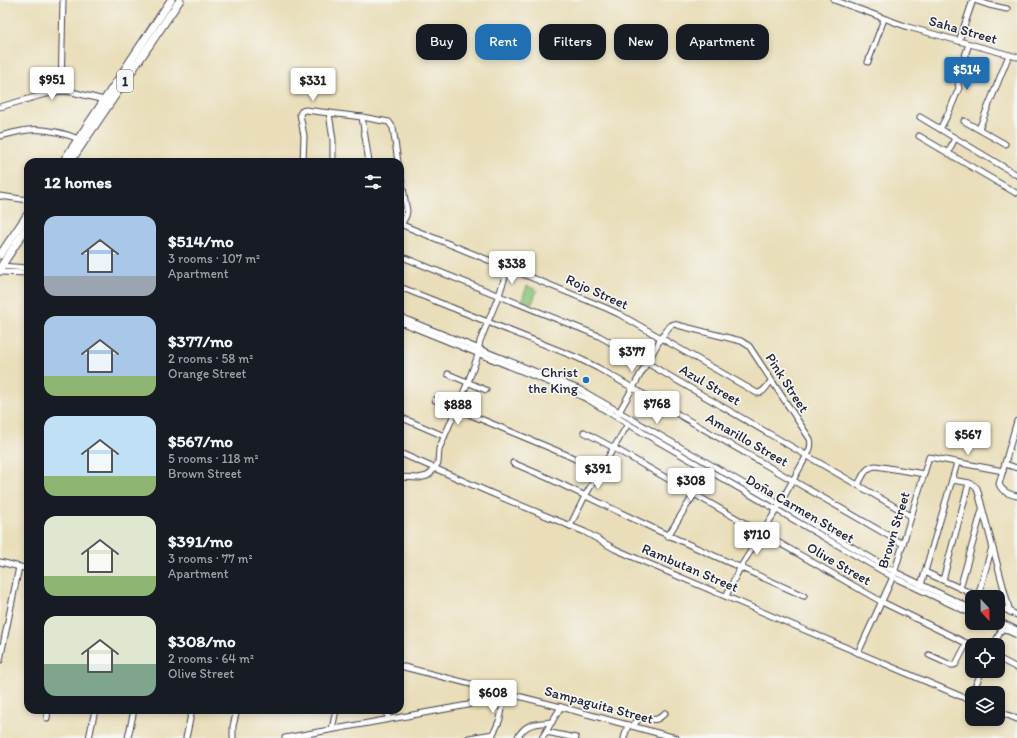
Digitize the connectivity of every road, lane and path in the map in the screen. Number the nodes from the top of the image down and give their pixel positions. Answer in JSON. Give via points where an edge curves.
{"nodes":[{"id":1,"x":63,"y":0,"type":"edge"},
{"id":2,"x":171,"y":0,"type":"edge"},
{"id":3,"x":180,"y":0,"type":"edge"},
{"id":4,"x":834,"y":0,"type":"edge"},
{"id":5,"x":974,"y":0,"type":"edge"},
{"id":6,"x":1007,"y":9,"type":"dead end"},
{"id":7,"x":884,"y":19,"type":"junction"},
{"id":8,"x":959,"y":41,"type":"junction"},
{"id":9,"x":969,"y":44,"type":"junction"},
{"id":10,"x":1009,"y":55,"type":"junction"},
{"id":11,"x":1017,"y":57,"type":"edge"},
{"id":12,"x":868,"y":62,"type":"dead end"},
{"id":13,"x":61,"y":91,"type":"junction"},
{"id":14,"x":104,"y":100,"type":"junction"},
{"id":15,"x":0,"y":107,"type":"edge"},
{"id":16,"x":329,"y":113,"type":"junction"},
{"id":17,"x":362,"y":117,"type":"junction"},
{"id":18,"x":920,"y":117,"type":"dead end"},
{"id":19,"x":964,"y":121,"type":"dead end"},
{"id":20,"x":940,"y":129,"type":"junction"},
{"id":21,"x":979,"y":129,"type":"junction"},
{"id":22,"x":0,"y":136,"type":"edge"},
{"id":23,"x":919,"y":136,"type":"dead end"},
{"id":24,"x":955,"y":138,"type":"junction"},
{"id":25,"x":82,"y":140,"type":"junction"},
{"id":26,"x":1004,"y":144,"type":"dead end"},
{"id":27,"x":73,"y":153,"type":"junction"},
{"id":28,"x":948,"y":153,"type":"junction"},
{"id":29,"x":67,"y":158,"type":"edge"},
{"id":30,"x":71,"y":158,"type":"edge"},
{"id":31,"x":303,"y":158,"type":"edge"},
{"id":32,"x":333,"y":158,"type":"edge"},
{"id":33,"x":368,"y":158,"type":"edge"},
{"id":34,"x":397,"y":158,"type":"edge"},
{"id":35,"x":1017,"y":175,"type":"edge"},
{"id":36,"x":1016,"y":193,"type":"dead end"},
{"id":37,"x":404,"y":194,"type":"edge"},
{"id":38,"x":0,"y":196,"type":"edge"},
{"id":39,"x":24,"y":199,"type":"edge"},
{"id":40,"x":24,"y":220,"type":"edge"},
{"id":41,"x":404,"y":220,"type":"edge"},
{"id":42,"x":404,"y":226,"type":"edge"},
{"id":43,"x":24,"y":232,"type":"edge"},
{"id":44,"x":0,"y":256,"type":"edge"},
{"id":45,"x":404,"y":258,"type":"edge"},
{"id":46,"x":0,"y":268,"type":"edge"},
{"id":47,"x":24,"y":268,"type":"edge"},
{"id":48,"x":508,"y":268,"type":"junction"},
{"id":49,"x":24,"y":272,"type":"edge"},
{"id":50,"x":404,"y":289,"type":"edge"},
{"id":51,"x":499,"y":295,"type":"junction"},
{"id":52,"x":404,"y":319,"type":"edge"},
{"id":53,"x":404,"y":323,"type":"edge"},
{"id":54,"x":488,"y":323,"type":"junction"},
{"id":55,"x":661,"y":338,"type":"junction"},
{"id":56,"x":478,"y":351,"type":"junction"},
{"id":57,"x":647,"y":363,"type":"junction"},
{"id":58,"x":448,"y":374,"type":"dead end"},
{"id":59,"x":772,"y":381,"type":"junction"},
{"id":60,"x":468,"y":382,"type":"junction"},
{"id":61,"x":633,"y":388,"type":"junction"},
{"id":62,"x":486,"y":390,"type":"dead end"},
{"id":63,"x":435,"y":400,"type":"dead end"},
{"id":64,"x":456,"y":410,"type":"junction"},
{"id":65,"x":618,"y":415,"type":"junction"},
{"id":66,"x":404,"y":419,"type":"edge"},
{"id":67,"x":1017,"y":421,"type":"edge"},
{"id":68,"x":628,"y":424,"type":"junction"},
{"id":69,"x":584,"y":432,"type":"dead end"},
{"id":70,"x":444,"y":436,"type":"junction"},
{"id":71,"x":1014,"y":441,"type":"edge"},
{"id":72,"x":614,"y":448,"type":"junction"},
{"id":73,"x":404,"y":455,"type":"edge"},
{"id":74,"x":807,"y":455,"type":"junction"},
{"id":75,"x":957,"y":462,"type":"junction"},
{"id":76,"x":513,"y":463,"type":"dead end"},
{"id":77,"x":1005,"y":464,"type":"junction"},
{"id":78,"x":434,"y":468,"type":"junction"},
{"id":79,"x":1017,"y":468,"type":"edge"},
{"id":80,"x":600,"y":471,"type":"junction"},
{"id":81,"x":1002,"y":471,"type":"junction"},
{"id":82,"x":924,"y":474,"type":"junction"},
{"id":83,"x":404,"y":477,"type":"edge"},
{"id":84,"x":792,"y":480,"type":"junction"},
{"id":85,"x":952,"y":480,"type":"junction"},
{"id":86,"x":969,"y":483,"type":"junction"},
{"id":87,"x":858,"y":485,"type":"junction"},
{"id":88,"x":694,"y":494,"type":"junction"},
{"id":89,"x":585,"y":496,"type":"junction"},
{"id":90,"x":1017,"y":496,"type":"edge"},
{"id":91,"x":778,"y":506,"type":"junction"},
{"id":92,"x":982,"y":509,"type":"junction"},
{"id":93,"x":911,"y":516,"type":"junction"},
{"id":94,"x":570,"y":526,"type":"junction"},
{"id":95,"x":761,"y":533,"type":"junction"},
{"id":96,"x":668,"y":536,"type":"junction"},
{"id":97,"x":903,"y":544,"type":"junction"},
{"id":98,"x":992,"y":546,"type":"junction"},
{"id":99,"x":0,"y":562,"type":"edge"},
{"id":100,"x":19,"y":566,"type":"junction"},
{"id":101,"x":24,"y":568,"type":"edge"},
{"id":102,"x":740,"y":568,"type":"junction"},
{"id":103,"x":925,"y":572,"type":"junction"},
{"id":104,"x":894,"y":574,"type":"junction"},
{"id":105,"x":943,"y":580,"type":"junction"},
{"id":106,"x":921,"y":585,"type":"junction"},
{"id":107,"x":960,"y":588,"type":"junction"},
{"id":108,"x":965,"y":590,"type":"edge"},
{"id":109,"x":980,"y":590,"type":"edge"},
{"id":110,"x":726,"y":596,"type":"junction"},
{"id":111,"x":804,"y":596,"type":"dead end"},
{"id":112,"x":882,"y":602,"type":"junction"},
{"id":113,"x":965,"y":606,"type":"edge"},
{"id":114,"x":965,"y":610,"type":"edge"},
{"id":115,"x":1005,"y":610,"type":"edge"},
{"id":116,"x":1010,"y":612,"type":"junction"},
{"id":117,"x":1017,"y":615,"type":"edge"},
{"id":118,"x":1005,"y":627,"type":"edge"},
{"id":119,"x":1005,"y":627,"type":"edge"},
{"id":120,"x":1017,"y":630,"type":"edge"},
{"id":121,"x":1017,"y":635,"type":"edge"},
{"id":122,"x":965,"y":642,"type":"edge"},
{"id":123,"x":965,"y":651,"type":"edge"},
{"id":124,"x":858,"y":653,"type":"junction"},
{"id":125,"x":929,"y":655,"type":"dead end"},
{"id":126,"x":0,"y":660,"type":"edge"},
{"id":127,"x":1005,"y":662,"type":"edge"},
{"id":128,"x":404,"y":667,"type":"edge"},
{"id":129,"x":1017,"y":668,"type":"edge"},
{"id":130,"x":482,"y":688,"type":"junction"},
{"id":131,"x":505,"y":693,"type":"junction"},
{"id":132,"x":965,"y":698,"type":"edge"},
{"id":133,"x":561,"y":707,"type":"junction"},
{"id":134,"x":47,"y":714,"type":"edge"},
{"id":135,"x":94,"y":714,"type":"edge"},
{"id":136,"x":133,"y":714,"type":"edge"},
{"id":137,"x":191,"y":714,"type":"edge"},
{"id":138,"x":236,"y":714,"type":"edge"},
{"id":139,"x":335,"y":714,"type":"edge"},
{"id":140,"x":387,"y":714,"type":"edge"},
{"id":141,"x":666,"y":714,"type":"dead end"},
{"id":142,"x":1005,"y":714,"type":"edge"},
{"id":143,"x":46,"y":718,"type":"dead end"},
{"id":144,"x":389,"y":719,"type":"junction"},
{"id":145,"x":1017,"y":719,"type":"edge"},
{"id":146,"x":552,"y":722,"type":"junction"},
{"id":147,"x":630,"y":726,"type":"junction"},
{"id":148,"x":332,"y":729,"type":"junction"},
{"id":149,"x":546,"y":732,"type":"junction"},
{"id":150,"x":492,"y":736,"type":"edge"},
{"id":151,"x":89,"y":738,"type":"edge"},
{"id":152,"x":128,"y":738,"type":"edge"},
{"id":153,"x":186,"y":738,"type":"edge"},
{"id":154,"x":233,"y":738,"type":"edge"},
{"id":155,"x":285,"y":738,"type":"edge"},
{"id":156,"x":469,"y":738,"type":"edge"},
{"id":157,"x":518,"y":738,"type":"edge"},
{"id":158,"x":542,"y":738,"type":"edge"},
{"id":159,"x":576,"y":738,"type":"edge"},
{"id":160,"x":624,"y":738,"type":"edge"},
{"id":161,"x":676,"y":738,"type":"edge"}],
"edges":[{"from":1,"to":13,"type":"street"},
{"from":2,"to":14,"type":"highway","number":"1"},
{"from":3,"to":25,"type":"highway","number":"1"},
{"from":4,"to":7,"type":"street","name":"Saha Street"},
{"from":5,"to":6,"type":"street"},
{"from":5,"to":8,"type":"street"},
{"from":7,"to":8,"type":"street","name":"Saha Street"},
{"from":7,"to":12,"type":"street"},
{"from":8,"to":9,"type":"street","name":"Saha Street"},
{"from":9,"to":10,"type":"street","name":"Saha Street"},
{"from":9,"to":20,"type":"street","via":[[957,78],[959,88]]},
{"from":10,"to":11,"type":"street","name":"Saha Street"},
{"from":10,"to":21,"type":"street"},
{"from":13,"to":14,"type":"street"},
{"from":13,"to":15,"type":"street"},
{"from":14,"to":25,"type":"highway","number":"1"},
{"from":16,"to":17,"type":"street"},
{"from":16,"to":31,"type":"street","via":[[305,110],[301,113]]},
{"from":16,"to":32,"type":"street"},
{"from":17,"to":33,"type":"street"},
{"from":17,"to":34,"type":"street","via":[[391,123]]},
{"from":18,"to":20,"type":"street"},
{"from":19,"to":21,"type":"street"},
{"from":20,"to":24,"type":"street"},
{"from":21,"to":26,"type":"street"},
{"from":22,"to":25,"type":"street","via":[[38,130],[58,132]]},
{"from":23,"to":28,"type":"street"},
{"from":24,"to":28,"type":"street"},
{"from":24,"to":35,"type":"street"},
{"from":25,"to":27,"type":"highway","number":"1"},
{"from":27,"to":29,"type":"highway","number":"1"},
{"from":27,"to":30,"type":"highway","number":"1"},
{"from":28,"to":36,"type":"street"},
{"from":37,"to":41,"type":"street","via":[[407,211]]},
{"from":38,"to":39,"type":"street"},
{"from":40,"to":44,"type":"highway"},
{"from":42,"to":48,"type":"street","name":"Rojo Street"},
{"from":43,"to":46,"type":"highway"},
{"from":45,"to":51,"type":"street","name":"Azul Street"},
{"from":46,"to":47,"type":"street"},
{"from":46,"to":49,"type":"street"},
{"from":48,"to":51,"type":"street"},
{"from":48,"to":55,"type":"street","name":"Rojo Street","via":[[620,314]]},
{"from":50,"to":54,"type":"street","name":"Amarillo Street"},
{"from":51,"to":54,"type":"street"},
{"from":51,"to":57,"type":"street","name":"Azul Street","via":[[599,336]]},
{"from":52,"to":56,"type":"street","name":"Doña Carmen Street"},
{"from":53,"to":56,"type":"street","name":"Doña Carmen Street"},
{"from":54,"to":56,"type":"street"},
{"from":54,"to":61,"type":"street","name":"Amarillo Street","via":[[588,363]]},
{"from":55,"to":57,"type":"street"},
{"from":55,"to":59,"type":"street","name":"Rojo Street","via":[[756,393],[763,391]]},
{"from":55,"to":59,"type":"street","name":"Pink Street","via":[[668,328],[677,325],[745,343]]},
{"from":56,"to":60,"type":"street"},
{"from":56,"to":65,"type":"street","name":"Doña Carmen Street","via":[[572,389]]},
{"from":57,"to":61,"type":"street"},
{"from":57,"to":74,"type":"street","name":"Azul Street"},
{"from":58,"to":60,"type":"street"},
{"from":59,"to":74,"type":"street","name":"Pink Street","via":[[810,439],[811,448]]},
{"from":60,"to":62,"type":"street"},
{"from":60,"to":64,"type":"street"},
{"from":61,"to":65,"type":"street"},
{"from":61,"to":84,"type":"street","name":"Amarillo Street"},
{"from":63,"to":64,"type":"street"},
{"from":64,"to":70,"type":"street"},
{"from":64,"to":80,"type":"street","via":[[567,454]]},
{"from":65,"to":68,"type":"street","name":"Doña Carmen Street"},
{"from":65,"to":91,"type":"street","name":"Doña Carmen Street"},
{"from":66,"to":70,"type":"street"},
{"from":67,"to":71,"type":"street"},
{"from":68,"to":72,"type":"street"},
{"from":68,"to":91,"type":"street","name":"Doña Carmen Street"},
{"from":69,"to":72,"type":"street","name":"Olive Street"},
{"from":70,"to":78,"type":"street","via":[[439,449],[438,463]]},
{"from":71,"to":77,"type":"street"},
{"from":72,"to":80,"type":"street"},
{"from":72,"to":88,"type":"street","name":"Olive Street"},
{"from":73,"to":78,"type":"street","name":"Rambutan Street"},
{"from":74,"to":84,"type":"street","name":"Pink Street"},
{"from":74,"to":87,"type":"street","name":"Azul Street"},
{"from":75,"to":81,"type":"street"},
{"from":75,"to":82,"type":"street","name":"Brown Street","via":[[929,457]]},
{"from":75,"to":85,"type":"street"},
{"from":76,"to":89,"type":"street"},
{"from":77,"to":79,"type":"street"},
{"from":77,"to":81,"type":"street"},
{"from":78,"to":83,"type":"street","via":[[423,478]]},
{"from":78,"to":94,"type":"street","name":"Rambutan Street"},
{"from":80,"to":89,"type":"street"},
{"from":81,"to":90,"type":"street","via":[[1000,486],[1005,492]]},
{"from":82,"to":87,"type":"street","via":[[872,466],[866,470]]},
{"from":82,"to":93,"type":"street","name":"Brown Street"},
{"from":84,"to":91,"type":"street","name":"Pink Street"},
{"from":84,"to":97,"type":"street","name":"Amarillo Street"},
{"from":85,"to":86,"type":"street"},
{"from":85,"to":103,"type":"street"},
{"from":86,"to":92,"type":"street","via":[[976,488]]},
{"from":86,"to":105,"type":"street"},
{"from":87,"to":93,"type":"street","name":"Azul Street"},
{"from":88,"to":95,"type":"street","name":"Olive Street"},
{"from":88,"to":96,"type":"street"},
{"from":89,"to":94,"type":"street"},
{"from":89,"to":96,"type":"street"},
{"from":91,"to":95,"type":"street","name":"Pink Street"},
{"from":91,"to":104,"type":"street","name":"Doña Carmen Street"},
{"from":92,"to":98,"type":"street"},
{"from":92,"to":107,"type":"street"},
{"from":93,"to":97,"type":"street","name":"Brown Street"},
{"from":94,"to":110,"type":"street","name":"Rambutan Street","via":[[627,554]]},
{"from":95,"to":102,"type":"street","name":"Pink Street"},
{"from":95,"to":112,"type":"street","name":"Olive Street"},
{"from":96,"to":102,"type":"street"},
{"from":97,"to":104,"type":"street","name":"Brown Street"},
{"from":98,"to":109,"type":"street"},
{"from":98,"to":116,"type":"street"},
{"from":99,"to":100,"type":"street"},
{"from":100,"to":101,"type":"street"},
{"from":100,"to":126,"type":"street"},
{"from":102,"to":110,"type":"street","name":"Pink Street"},
{"from":102,"to":111,"type":"street"},
{"from":103,"to":105,"type":"street"},
{"from":103,"to":106,"type":"street"},
{"from":104,"to":106,"type":"street","name":"Doña Carmen Street"},
{"from":104,"to":112,"type":"street","name":"Brown Street"},
{"from":104,"to":114,"type":"street","name":"Doña Carmen Street"},
{"from":105,"to":107,"type":"street"},
{"from":106,"to":113,"type":"street","name":"Doña Carmen Street"},
{"from":107,"to":108,"type":"street"},
{"from":110,"to":124,"type":"street","name":"Rambutan Street"},
{"from":112,"to":122,"type":"street","name":"Olive Street"},
{"from":112,"to":124,"type":"street","name":"Brown Street"},
{"from":115,"to":116,"type":"street"},
{"from":116,"to":117,"type":"street"},
{"from":118,"to":120,"type":"street"},
{"from":119,"to":121,"type":"street"},
{"from":123,"to":125,"type":"street","via":[[954,665]]},
{"from":124,"to":132,"type":"street","name":"Rambutan Street"},
{"from":127,"to":129,"type":"street"},
{"from":128,"to":130,"type":"street","name":"Sampaguita Street"},
{"from":130,"to":131,"type":"street","name":"Sampaguita Street"},
{"from":130,"to":144,"type":"street","via":[[476,700],[468,705]]},
{"from":131,"to":133,"type":"street","name":"Sampaguita Street"},
{"from":131,"to":150,"type":"street","via":[[498,726]]},
{"from":133,"to":146,"type":"street"},
{"from":133,"to":147,"type":"street","name":"Sampaguita Street"},
{"from":134,"to":143,"type":"street"},
{"from":135,"to":151,"type":"street"},
{"from":136,"to":152,"type":"street"},
{"from":137,"to":153,"type":"street"},
{"from":138,"to":154,"type":"street"},
{"from":139,"to":148,"type":"street"},
{"from":140,"to":144,"type":"street"},
{"from":141,"to":147,"type":"street","via":[[658,718],[640,718]]},
{"from":142,"to":145,"type":"street"},
{"from":144,"to":148,"type":"street"},
{"from":146,"to":149,"type":"street"},
{"from":146,"to":157,"type":"street","via":[[528,726]]},
{"from":147,"to":160,"type":"street"},
{"from":147,"to":161,"type":"street","name":"Sampaguita Street"},
{"from":148,"to":155,"type":"street"},
{"from":149,"to":158,"type":"street"},
{"from":149,"to":159,"type":"street"},
{"from":150,"to":156,"type":"street"}]}
